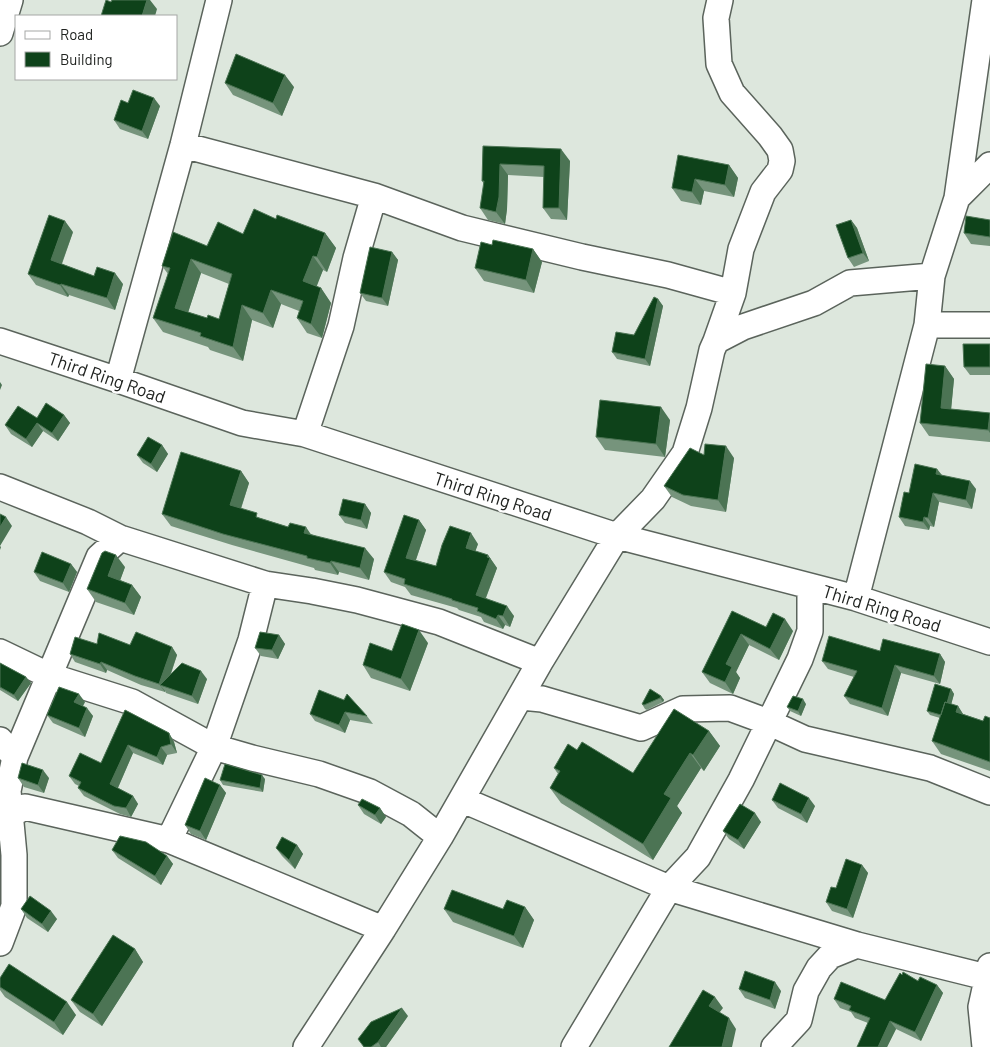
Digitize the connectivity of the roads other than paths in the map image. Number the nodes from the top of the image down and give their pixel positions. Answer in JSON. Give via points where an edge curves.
{"nodes":[{"id":1,"x":10,"y":0,"type":"edge"},
{"id":2,"x":219,"y":0,"type":"edge"},
{"id":3,"x":720,"y":0,"type":"edge"},
{"id":4,"x":985,"y":0,"type":"edge"},
{"id":5,"x":0,"y":33,"type":"edge"},
{"id":6,"x":183,"y":144,"type":"junction"},
{"id":7,"x":990,"y":165,"type":"edge"},
{"id":8,"x":374,"y":196,"type":"junction"},
{"id":9,"x":957,"y":198,"type":"junction"},
{"id":10,"x":932,"y":276,"type":"junction"},
{"id":11,"x":734,"y":293,"type":"junction"},
{"id":12,"x":927,"y":324,"type":"junction"},
{"id":13,"x":990,"y":325,"type":"edge"},
{"id":14,"x":0,"y":341,"type":"edge"},
{"id":15,"x":716,"y":341,"type":"junction"},
{"id":16,"x":118,"y":380,"type":"junction"},
{"id":17,"x":305,"y":434,"type":"junction"},
{"id":18,"x":0,"y":487,"type":"edge"},
{"id":19,"x":88,"y":522,"type":"junction"},
{"id":20,"x":617,"y":536,"type":"junction"},
{"id":21,"x":120,"y":538,"type":"junction"},
{"id":22,"x":99,"y":557,"type":"junction"},
{"id":23,"x":265,"y":584,"type":"junction"},
{"id":24,"x":810,"y":587,"type":"junction"},
{"id":25,"x":856,"y":598,"type":"junction"},
{"id":26,"x":990,"y":642,"type":"edge"},
{"id":27,"x":0,"y":652,"type":"edge"},
{"id":28,"x":540,"y":662,"type":"junction"},
{"id":29,"x":50,"y":676,"type":"junction"},
{"id":30,"x":521,"y":696,"type":"junction"},
{"id":31,"x":768,"y":722,"type":"junction"},
{"id":32,"x":214,"y":747,"type":"junction"},
{"id":33,"x":7,"y":749,"type":"edge"},
{"id":34,"x":990,"y":792,"type":"edge"},
{"id":35,"x":463,"y":800,"type":"junction"},
{"id":36,"x":5,"y":822,"type":"edge"},
{"id":37,"x":440,"y":837,"type":"junction"},
{"id":38,"x":169,"y":840,"type":"junction"},
{"id":39,"x":669,"y":888,"type":"junction"},
{"id":40,"x":383,"y":929,"type":"junction"},
{"id":41,"x":0,"y":943,"type":"edge"},
{"id":42,"x":857,"y":945,"type":"junction"},
{"id":43,"x":989,"y":974,"type":"edge"},
{"id":44,"x":306,"y":1047,"type":"edge"},
{"id":45,"x":574,"y":1047,"type":"edge"},
{"id":46,"x":774,"y":1047,"type":"edge"},
{"id":47,"x":986,"y":1047,"type":"edge"}],
"edges":[{"from":1,"to":5,"type":"street"},
{"from":2,"to":6,"type":"street"},
{"from":3,"to":11,"type":"street","via":[[716,18],[719,64],[732,93],[770,136],[780,150],[782,161],[780,170],[763,192],[741,249]]},
{"from":4,"to":9,"type":"street"},
{"from":6,"to":8,"type":"street"},
{"from":6,"to":16,"type":"street"},
{"from":7,"to":9,"type":"street"},
{"from":8,"to":11,"type":"street","via":[[462,228]]},
{"from":8,"to":17,"type":"street","via":[[340,326]]},
{"from":9,"to":10,"type":"street"},
{"from":10,"to":12,"type":"street"},
{"from":10,"to":15,"type":"street","via":[[850,282],[814,303],[743,326]]},
{"from":11,"to":15,"type":"street"},
{"from":12,"to":13,"type":"street"},
{"from":12,"to":25,"type":"street"},
{"from":14,"to":16,"type":"street","name":"Third Ring Road"},
{"from":15,"to":20,"type":"street","via":[[685,453],[653,499]]},
{"from":16,"to":17,"type":"street","name":"Third Ring Road","via":[[242,423]]},
{"from":17,"to":20,"type":"street","name":"Third Ring Road"},
{"from":18,"to":19,"type":"street"},
{"from":19,"to":21,"type":"street"},
{"from":19,"to":22,"type":"street"},
{"from":20,"to":24,"type":"street","name":"Third Ring Road"},
{"from":20,"to":28,"type":"street"},
{"from":21,"to":22,"type":"street"},
{"from":21,"to":23,"type":"street"},
{"from":22,"to":29,"type":"street"},
{"from":23,"to":28,"type":"street","via":[[357,600],[439,622]]},
{"from":23,"to":32,"type":"street"},
{"from":24,"to":25,"type":"street","name":"Third Ring Road"},
{"from":24,"to":31,"type":"street","via":[[810,631],[800,659]]},
{"from":25,"to":26,"type":"street","name":"Third Ring Road"},
{"from":27,"to":29,"type":"street"},
{"from":28,"to":30,"type":"street"},
{"from":29,"to":32,"type":"street","via":[[132,702]]},
{"from":29,"to":33,"type":"street"},
{"from":30,"to":31,"type":"street","via":[[542,699],[641,728],[683,709],[730,708]]},
{"from":30,"to":35,"type":"street"},
{"from":31,"to":34,"type":"street","via":[[805,739],[930,768]]},
{"from":31,"to":39,"type":"street","via":[[698,857]]},
{"from":32,"to":37,"type":"street","via":[[319,774],[370,792],[411,814]]},
{"from":32,"to":38,"type":"street"},
{"from":33,"to":36,"type":"street"},
{"from":35,"to":37,"type":"street"},
{"from":35,"to":39,"type":"street"},
{"from":36,"to":38,"type":"street","via":[[25,807]]},
{"from":36,"to":41,"type":"street","via":[[14,855],[14,906]]},
{"from":37,"to":40,"type":"street"},
{"from":38,"to":40,"type":"street"},
{"from":39,"to":42,"type":"street"},
{"from":39,"to":45,"type":"street"},
{"from":40,"to":44,"type":"street"},
{"from":42,"to":43,"type":"street"},
{"from":42,"to":46,"type":"street","via":[[830,956],[819,968],[806,991],[799,1020]]},
{"from":43,"to":47,"type":"street","via":[[981,1007]]}]}
